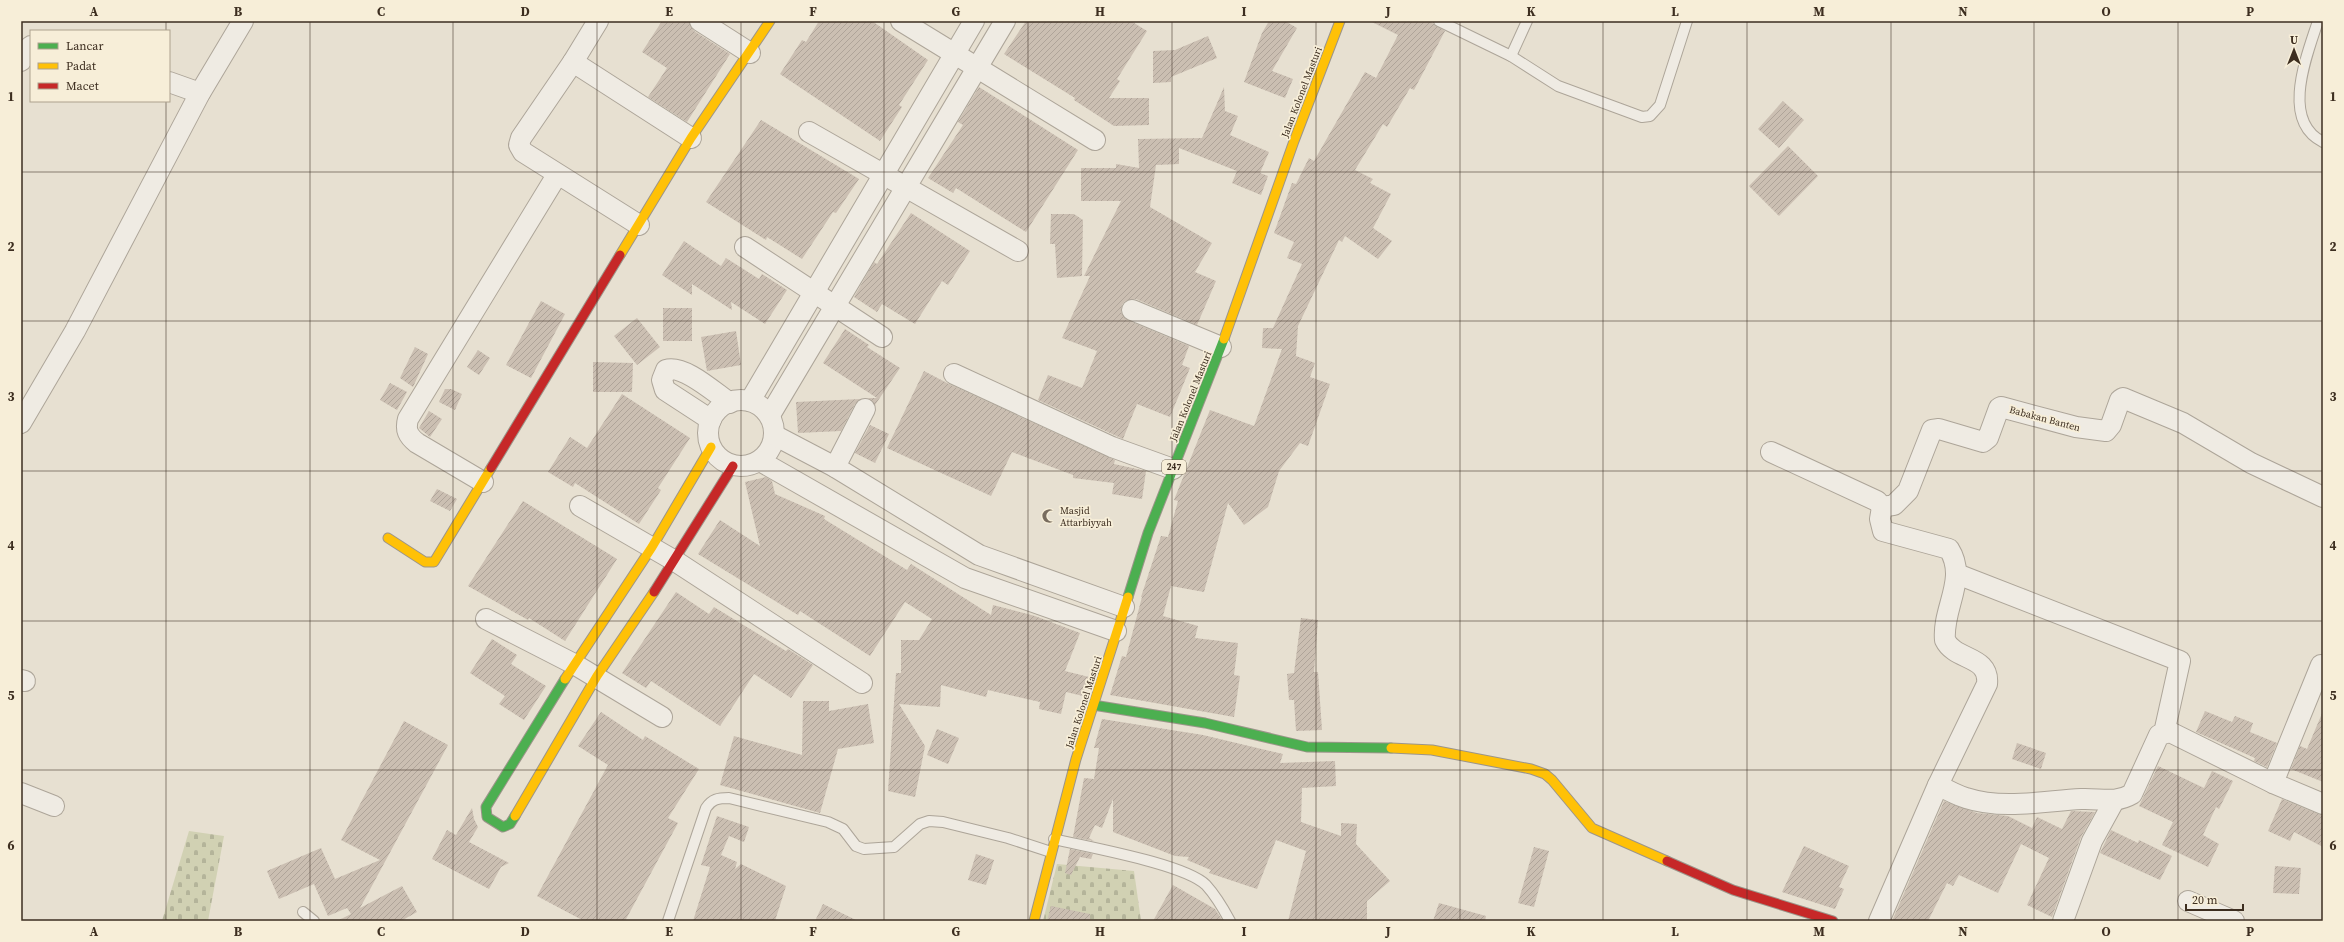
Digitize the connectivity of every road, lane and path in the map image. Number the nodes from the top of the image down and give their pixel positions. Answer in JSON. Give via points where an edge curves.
{"nodes":[{"id":1,"x":243,"y":21,"type":"edge"},
{"id":2,"x":598,"y":21,"type":"edge"},
{"id":3,"x":700,"y":21,"type":"edge"},
{"id":4,"x":770,"y":21,"type":"edge"},
{"id":5,"x":901,"y":21,"type":"edge"},
{"id":6,"x":974,"y":21,"type":"edge"},
{"id":7,"x":1005,"y":21,"type":"edge"},
{"id":8,"x":1340,"y":21,"type":"edge"},
{"id":9,"x":1439,"y":21,"type":"edge"},
{"id":10,"x":1527,"y":21,"type":"edge"},
{"id":11,"x":1687,"y":21,"type":"edge"},
{"id":12,"x":2318,"y":21,"type":"edge"},
{"id":13,"x":30,"y":47,"type":"edge"},
{"id":14,"x":750,"y":53,"type":"junction"},
{"id":15,"x":955,"y":54,"type":"junction"},
{"id":16,"x":1511,"y":56,"type":"junction"},
{"id":17,"x":21,"y":61,"type":"edge"},
{"id":18,"x":573,"y":62,"type":"junction"},
{"id":19,"x":977,"y":68,"type":"junction"},
{"id":20,"x":944,"y":73,"type":"junction"},
{"id":21,"x":170,"y":82,"type":"edge"},
{"id":22,"x":966,"y":87,"type":"junction"},
{"id":23,"x":200,"y":93,"type":"junction"},
{"id":24,"x":809,"y":132,"type":"dead end"},
{"id":25,"x":691,"y":138,"type":"junction"},
{"id":26,"x":1095,"y":140,"type":"dead end"},
{"id":27,"x":2323,"y":142,"type":"edge"},
{"id":28,"x":557,"y":175,"type":"junction"},
{"id":29,"x":884,"y":175,"type":"junction"},
{"id":30,"x":906,"y":187,"type":"junction"},
{"id":31,"x":873,"y":194,"type":"junction"},
{"id":32,"x":894,"y":207,"type":"junction"},
{"id":33,"x":639,"y":225,"type":"junction"},
{"id":34,"x":745,"y":247,"type":"dead end"},
{"id":35,"x":1018,"y":251,"type":"dead end"},
{"id":36,"x":814,"y":293,"type":"junction"},
{"id":37,"x":835,"y":307,"type":"junction"},
{"id":38,"x":1132,"y":310,"type":"dead end"},
{"id":39,"x":804,"y":311,"type":"junction"},
{"id":40,"x":824,"y":324,"type":"junction"},
{"id":41,"x":882,"y":337,"type":"dead end"},
{"id":42,"x":1221,"y":347,"type":"junction"},
{"id":43,"x":954,"y":374,"type":"dead end"},
{"id":44,"x":750,"y":401,"type":"junction"},
{"id":45,"x":730,"y":403,"type":"junction"},
{"id":46,"x":864,"y":409,"type":"dead end"},
{"id":47,"x":770,"y":415,"type":"junction"},
{"id":48,"x":711,"y":420,"type":"junction"},
{"id":49,"x":21,"y":423,"type":"edge"},
{"id":50,"x":774,"y":435,"type":"junction"},
{"id":51,"x":711,"y":447,"type":"junction"},
{"id":52,"x":1771,"y":452,"type":"dead end"},
{"id":53,"x":760,"y":461,"type":"junction"},
{"id":54,"x":733,"y":466,"type":"junction"},
{"id":55,"x":835,"y":467,"type":"junction"},
{"id":56,"x":1173,"y":469,"type":"junction"},
{"id":57,"x":483,"y":482,"type":"junction"},
{"id":58,"x":2323,"y":497,"type":"edge"},
{"id":59,"x":890,"y":501,"type":"junction"},
{"id":60,"x":580,"y":506,"type":"dead end"},
{"id":61,"x":1882,"y":507,"type":"junction"},
{"id":62,"x":877,"y":528,"type":"junction"},
{"id":63,"x":388,"y":538,"type":"dead end"},
{"id":64,"x":648,"y":554,"type":"junction"},
{"id":65,"x":671,"y":568,"type":"junction"},
{"id":66,"x":1957,"y":574,"type":"junction"},
{"id":67,"x":1124,"y":607,"type":"junction"},
{"id":68,"x":486,"y":619,"type":"dead end"},
{"id":69,"x":1116,"y":631,"type":"junction"},
{"id":70,"x":574,"y":664,"type":"junction"},
{"id":71,"x":2321,"y":666,"type":"dead end"},
{"id":72,"x":597,"y":676,"type":"junction"},
{"id":73,"x":862,"y":683,"type":"dead end"},
{"id":74,"x":1093,"y":705,"type":"junction"},
{"id":75,"x":662,"y":717,"type":"dead end"},
{"id":76,"x":2164,"y":733,"type":"junction"},
{"id":77,"x":2273,"y":783,"type":"junction"},
{"id":78,"x":1938,"y":785,"type":"junction"},
{"id":79,"x":21,"y":793,"type":"edge"},
{"id":80,"x":2114,"y":801,"type":"junction"},
{"id":81,"x":2323,"y":804,"type":"edge"},
{"id":82,"x":54,"y":806,"type":"dead end"},
{"id":83,"x":1054,"y":839,"type":"junction"},
{"id":84,"x":1051,"y":852,"type":"junction"},
{"id":85,"x":2188,"y":901,"type":"dead end"},
{"id":86,"x":303,"y":912,"type":"dead end"},
{"id":87,"x":314,"y":921,"type":"edge"},
{"id":88,"x":668,"y":921,"type":"edge"},
{"id":89,"x":1034,"y":921,"type":"edge"},
{"id":90,"x":1230,"y":921,"type":"edge"},
{"id":91,"x":1833,"y":921,"type":"edge"},
{"id":92,"x":1879,"y":921,"type":"edge"},
{"id":93,"x":2063,"y":921,"type":"edge"},
{"id":94,"x":2234,"y":921,"type":"edge"}],
"edges":[{"from":1,"to":23,"type":"street"},
{"from":2,"to":18,"type":"street"},
{"from":3,"to":14,"type":"street"},
{"from":4,"to":14,"type":"street"},
{"from":5,"to":15,"type":"street"},
{"from":6,"to":15,"type":"street"},
{"from":7,"to":19,"type":"street"},
{"from":8,"to":42,"type":"street","name":"Jalan Kolonel Masturi","number":"247","via":[[1291,149]]},
{"from":9,"to":16,"type":"lane"},
{"from":10,"to":16,"type":"lane"},
{"from":11,"to":16,"type":"lane","via":[[1660,105],[1650,116],[1642,117],[1628,113],[1558,86]]},
{"from":12,"to":27,"type":"lane","via":[[2300,87],[2302,118],[2313,137]]},
{"from":13,"to":17,"type":"street"},
{"from":14,"to":25,"type":"street"},
{"from":15,"to":19,"type":"street"},
{"from":15,"to":20,"type":"street"},
{"from":18,"to":25,"type":"street"},
{"from":18,"to":28,"type":"street","via":[[521,138],[519,145],[523,152]]},
{"from":19,"to":22,"type":"street"},
{"from":19,"to":26,"type":"street"},
{"from":20,"to":22,"type":"street"},
{"from":20,"to":29,"type":"street"},
{"from":21,"to":23,"type":"street"},
{"from":22,"to":30,"type":"street"},
{"from":23,"to":49,"type":"street","via":[[75,331]]},
{"from":24,"to":29,"type":"street"},
{"from":25,"to":33,"type":"street"},
{"from":28,"to":33,"type":"street"},
{"from":28,"to":57,"type":"street","via":[[406,426],[410,438]]},
{"from":29,"to":30,"type":"street"},
{"from":29,"to":31,"type":"street"},
{"from":30,"to":32,"type":"street"},
{"from":30,"to":35,"type":"street"},
{"from":31,"to":32,"type":"street"},
{"from":31,"to":36,"type":"street"},
{"from":32,"to":37,"type":"street"},
{"from":33,"to":57,"type":"street"},
{"from":34,"to":36,"type":"street"},
{"from":36,"to":37,"type":"street"},
{"from":36,"to":39,"type":"street"},
{"from":37,"to":40,"type":"street"},
{"from":37,"to":41,"type":"street"},
{"from":38,"to":42,"type":"street"},
{"from":39,"to":40,"type":"street"},
{"from":39,"to":44,"type":"street"},
{"from":40,"to":47,"type":"street"},
{"from":42,"to":56,"type":"street","name":"Jalan Kolonel Masturi","number":"247"},
{"from":43,"to":56,"type":"street","via":[[1112,448]]},
{"from":44,"to":45,"type":"street"},
{"from":44,"to":47,"type":"street","via":[[761,406]]},
{"from":45,"to":48,"type":"street","via":[[718,409]]},
{"from":45,"to":48,"type":"street","via":[[685,372],[672,368],[666,370],[662,380],[665,390]]},
{"from":46,"to":55,"type":"street"},
{"from":47,"to":50,"type":"street"},
{"from":48,"to":51,"type":"street","via":[[708,433]]},
{"from":50,"to":53,"type":"street","via":[[770,450]]},
{"from":50,"to":55,"type":"street"},
{"from":51,"to":54,"type":"street","via":[[718,458]]},
{"from":51,"to":64,"type":"street"},
{"from":52,"to":61,"type":"street","via":[[1859,491],[1877,501]]},
{"from":53,"to":54,"type":"street"},
{"from":53,"to":62,"type":"street"},
{"from":54,"to":65,"type":"street"},
{"from":55,"to":59,"type":"street"},
{"from":56,"to":67,"type":"street","name":"Jalan Kolonel Masturi","number":"247"},
{"from":57,"to":63,"type":"street","via":[[434,562],[425,562]]},
{"from":58,"to":61,"type":"street","name":"Babakan Banten","via":[[2251,463],[2183,423],[2123,398],[2106,431],[2098,432],[2000,407],[1988,438],[1983,442],[1939,429],[1932,430],[1908,491],[1894,505]]},
{"from":59,"to":62,"type":"street"},
{"from":59,"to":67,"type":"street","via":[[979,555]]},
{"from":60,"to":64,"type":"street"},
{"from":61,"to":66,"type":"street","via":[[1880,519],[1883,531],[1949,549],[1954,557]]},
{"from":62,"to":69,"type":"street","via":[[966,578]]},
{"from":64,"to":65,"type":"street"},
{"from":64,"to":70,"type":"street"},
{"from":65,"to":72,"type":"street"},
{"from":65,"to":73,"type":"street"},
{"from":66,"to":76,"type":"street","via":[[2180,661]]},
{"from":66,"to":78,"type":"street","via":[[1945,640],[1952,648],[1984,667],[1988,679]]},
{"from":67,"to":69,"type":"street","name":"Jalan Kolonel Masturi","number":"247"},
{"from":68,"to":70,"type":"street"},
{"from":69,"to":74,"type":"street","name":"Jalan Kolonel Masturi","number":"247"},
{"from":70,"to":72,"type":"street"},
{"from":70,"to":72,"type":"street","via":[[486,807],[485,815],[488,820],[503,826],[510,824]]},
{"from":71,"to":77,"type":"street"},
{"from":72,"to":75,"type":"street"},
{"from":74,"to":83,"type":"street","name":"Jalan Kolonel Masturi","number":"247"},
{"from":74,"to":91,"type":"street","via":[[1205,723],[1307,747],[1356,746],[1432,750],[1531,769],[1546,774],[1592,828],[1732,890]]},
{"from":76,"to":77,"type":"street","via":[[2170,732]]},
{"from":76,"to":80,"type":"street","via":[[2159,735],[2132,794]]},
{"from":77,"to":81,"type":"street"},
{"from":78,"to":80,"type":"street","via":[[1966,798],[1995,803],[2020,804],[2083,798]]},
{"from":78,"to":92,"type":"street"},
{"from":79,"to":82,"type":"street"},
{"from":80,"to":93,"type":"street","via":[[2092,841]]},
{"from":83,"to":84,"type":"street","name":"Jalan Kolonel Masturi","number":"247"},
{"from":83,"to":90,"type":"lane","via":[[1153,862],[1182,872],[1205,884],[1221,904]]},
{"from":84,"to":88,"type":"lane","via":[[943,822],[920,824],[894,847],[864,848],[856,846],[843,829],[828,822],[735,799],[720,798],[711,801],[706,808]]},
{"from":84,"to":89,"type":"street","name":"Jalan Kolonel Masturi","number":"247"},
{"from":85,"to":94,"type":"street"},
{"from":86,"to":87,"type":"lane"}]}
